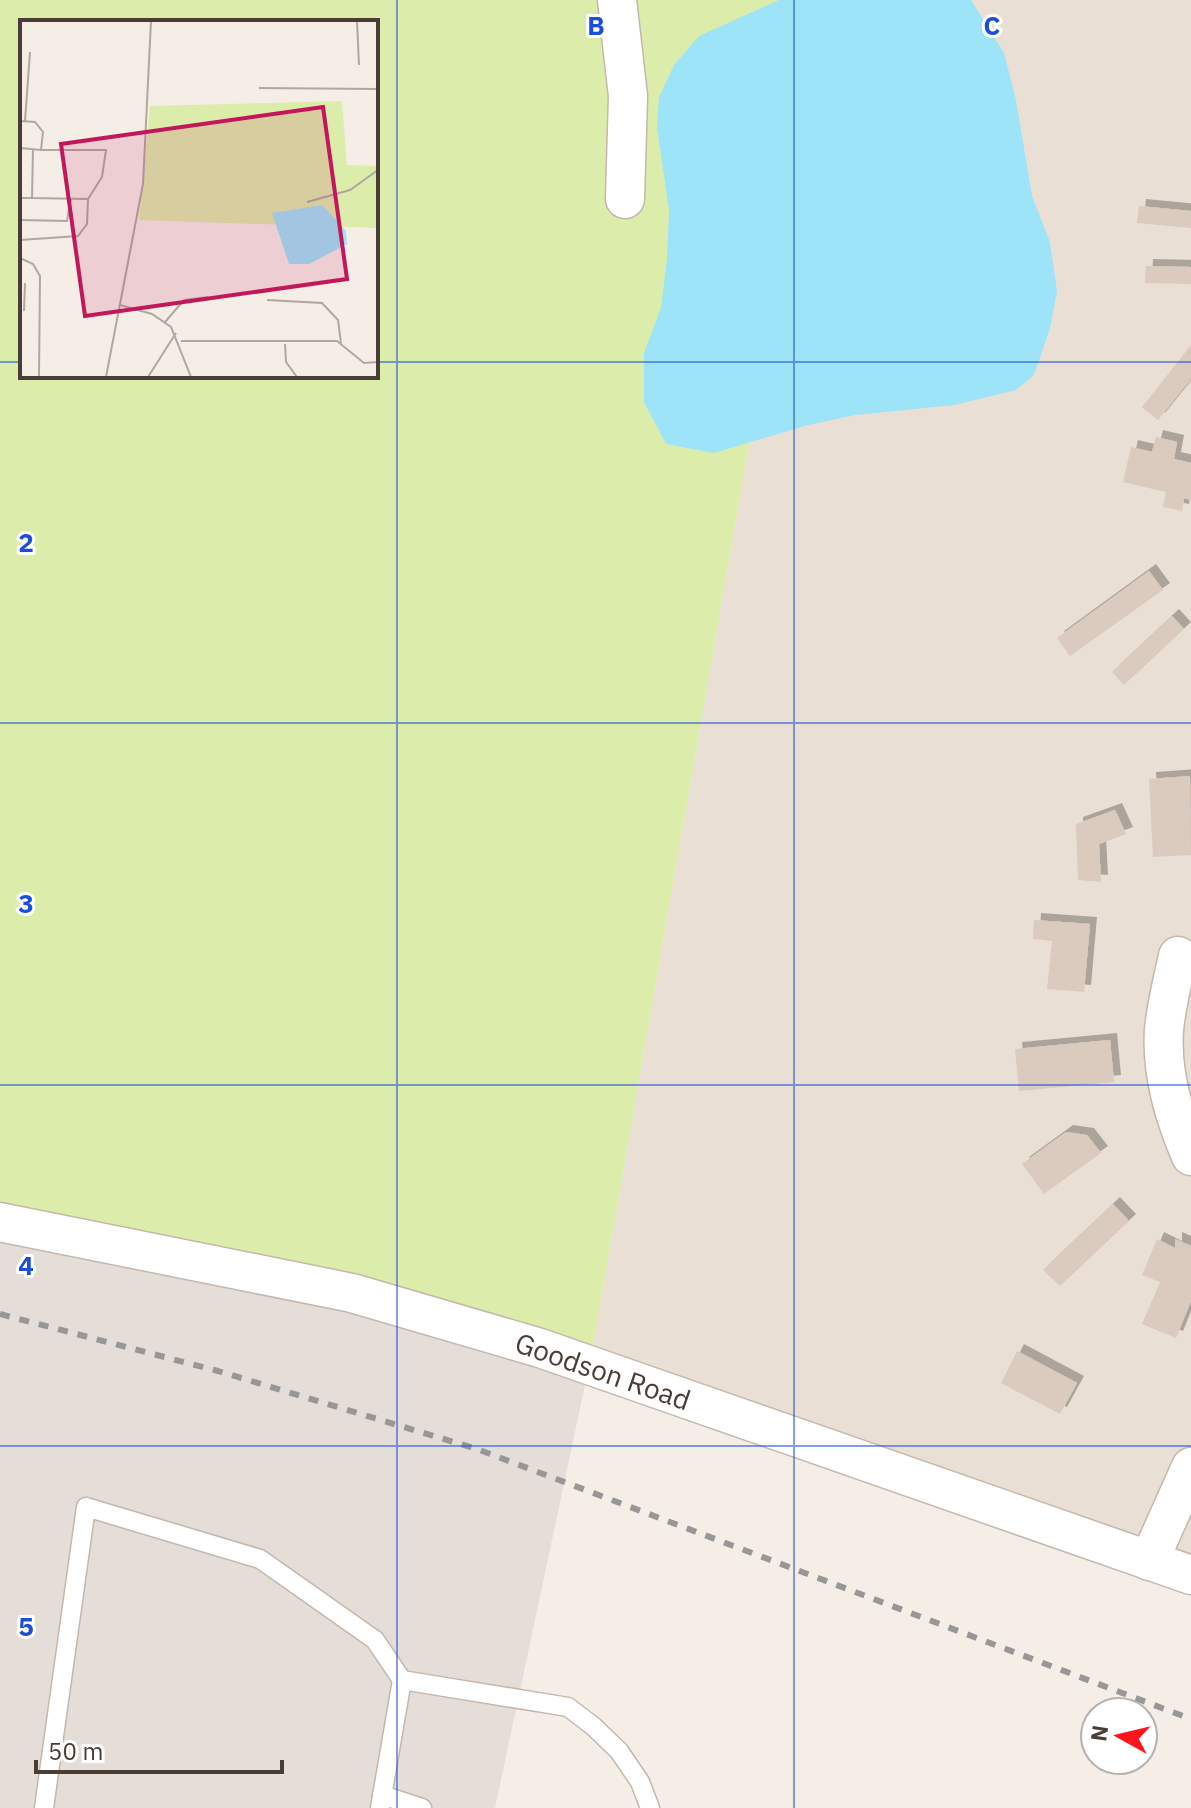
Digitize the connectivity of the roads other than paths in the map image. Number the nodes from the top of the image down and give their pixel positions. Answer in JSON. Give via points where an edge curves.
{"nodes":[{"id":1,"x":617,"y":0,"type":"edge"},
{"id":2,"x":625,"y":199,"type":"dead end"},
{"id":3,"x":1178,"y":956,"type":"dead end"},
{"id":4,"x":1191,"y":1156,"type":"edge"},
{"id":5,"x":0,"y":1222,"type":"edge"},
{"id":6,"x":1191,"y":1467,"type":"edge"},
{"id":7,"x":1149,"y":1561,"type":"junction"},
{"id":8,"x":1191,"y":1575,"type":"edge"},
{"id":9,"x":402,"y":1680,"type":"junction"},
{"id":10,"x":381,"y":1802,"type":"edge"},
{"id":11,"x":44,"y":1808,"type":"edge"},
{"id":12,"x":422,"y":1808,"type":"edge"},
{"id":13,"x":650,"y":1808,"type":"edge"}],
"edges":[{"from":1,"to":2,"type":"street","via":[[628,96]]},
{"from":3,"to":4,"type":"street","via":[[1164,1030],[1166,1073],[1177,1124]]},
{"from":5,"to":7,"type":"street","name":"Goodson Road","via":[[352,1293],[540,1348]]},
{"from":6,"to":7,"type":"street"},
{"from":7,"to":8,"type":"street","name":"Goodson Road"},
{"from":9,"to":10,"type":"lane"},
{"from":9,"to":11,"type":"lane","via":[[375,1640],[260,1559],[86,1507]]},
{"from":9,"to":13,"type":"lane","via":[[568,1707],[619,1751]]},
{"from":10,"to":12,"type":"lane"}]}
